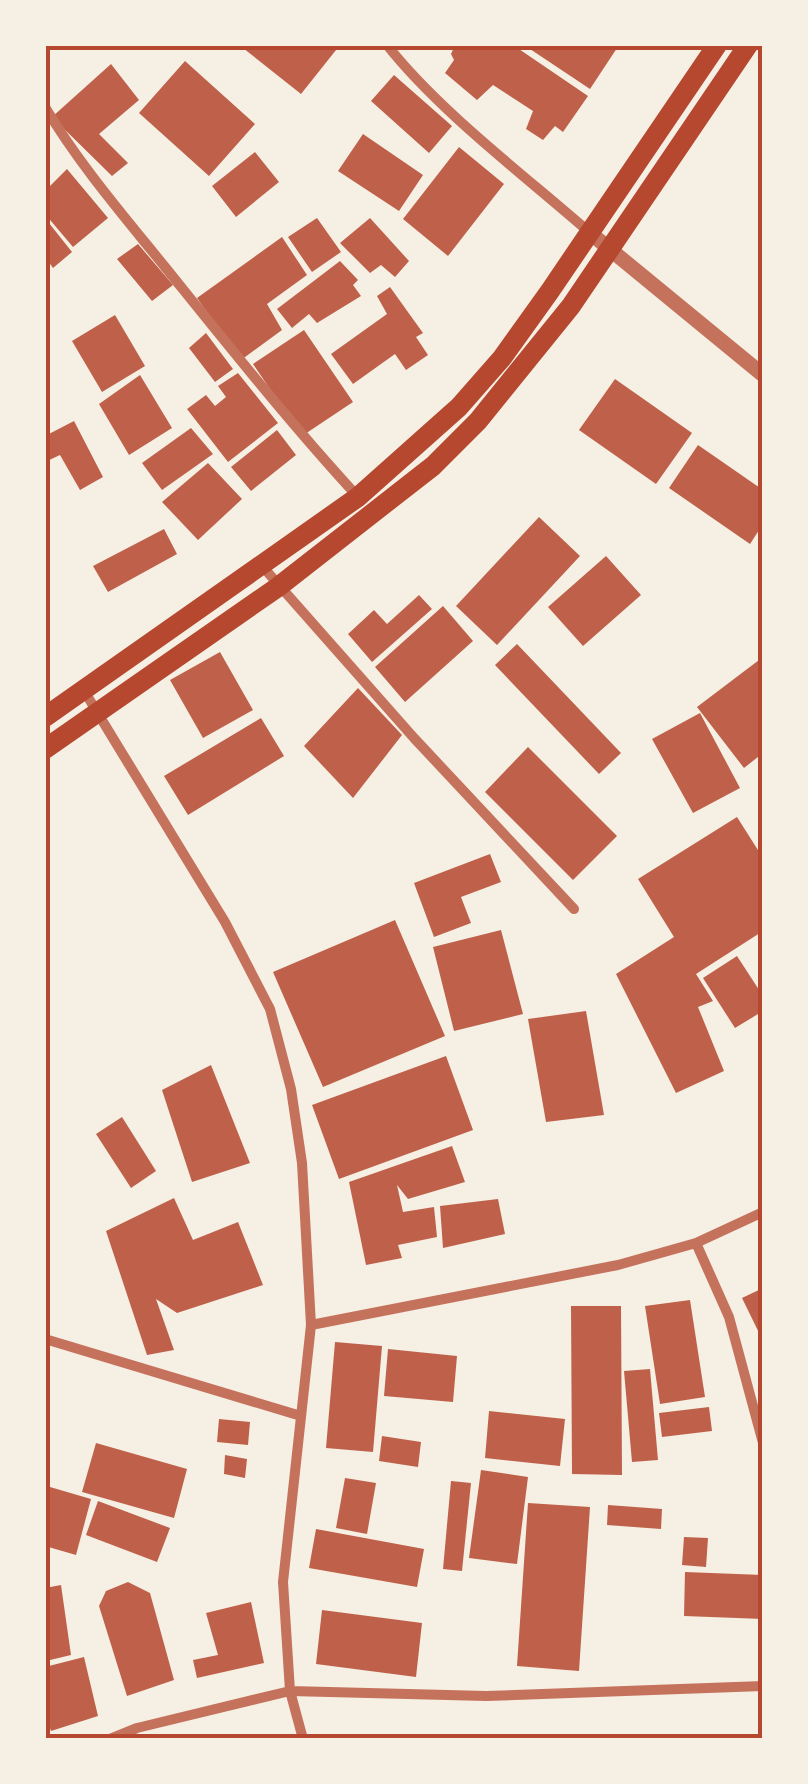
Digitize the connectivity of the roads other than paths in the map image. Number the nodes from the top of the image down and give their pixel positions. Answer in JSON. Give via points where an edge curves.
{"nodes":[{"id":1,"x":387,"y":45,"type":"edge"},
{"id":2,"x":717,"y":45,"type":"edge"},
{"id":3,"x":748,"y":45,"type":"edge"},
{"id":4,"x":45,"y":107,"type":"edge"},
{"id":5,"x":588,"y":232,"type":"junction"},
{"id":6,"x":610,"y":249,"type":"junction"},
{"id":7,"x":763,"y":375,"type":"edge"},
{"id":8,"x":358,"y":497,"type":"junction"},
{"id":9,"x":263,"y":567,"type":"junction"},
{"id":10,"x":278,"y":587,"type":"junction"},
{"id":11,"x":82,"y":689,"type":"junction"},
{"id":12,"x":97,"y":712,"type":"junction"},
{"id":13,"x":45,"y":717,"type":"edge"},
{"id":14,"x":45,"y":749,"type":"edge"},
{"id":15,"x":574,"y":910,"type":"dead end"},
{"id":16,"x":763,"y":1212,"type":"edge"},
{"id":17,"x":696,"y":1244,"type":"junction"},
{"id":18,"x":311,"y":1325,"type":"junction"},
{"id":19,"x":45,"y":1339,"type":"edge"},
{"id":20,"x":301,"y":1416,"type":"junction"},
{"id":21,"x":763,"y":1442,"type":"edge"},
{"id":22,"x":763,"y":1686,"type":"edge"},
{"id":23,"x":290,"y":1691,"type":"junction"},
{"id":24,"x":110,"y":1739,"type":"edge"},
{"id":25,"x":303,"y":1739,"type":"edge"}],
"edges":[{"from":1,"to":5,"type":"street"},
{"from":2,"to":5,"type":"highway"},
{"from":3,"to":6,"type":"highway"},
{"from":4,"to":8,"type":"street","via":[[220,336]]},
{"from":5,"to":6,"type":"street"},
{"from":5,"to":8,"type":"highway","via":[[502,358],[459,407]]},
{"from":6,"to":7,"type":"street"},
{"from":6,"to":10,"type":"highway","via":[[467,432]]},
{"from":8,"to":9,"type":"highway"},
{"from":9,"to":10,"type":"street"},
{"from":9,"to":11,"type":"highway"},
{"from":10,"to":12,"type":"highway"},
{"from":10,"to":15,"type":"street"},
{"from":11,"to":12,"type":"street"},
{"from":11,"to":13,"type":"highway"},
{"from":12,"to":14,"type":"highway"},
{"from":12,"to":18,"type":"street","via":[[270,1008],[302,1163]]},
{"from":16,"to":17,"type":"street"},
{"from":17,"to":18,"type":"street"},
{"from":17,"to":21,"type":"street","via":[[729,1318]]},
{"from":18,"to":20,"type":"street"},
{"from":19,"to":20,"type":"street"},
{"from":20,"to":23,"type":"street","via":[[283,1582]]},
{"from":22,"to":23,"type":"street","via":[[486,1696]]},
{"from":23,"to":24,"type":"street"},
{"from":23,"to":25,"type":"street"}]}
